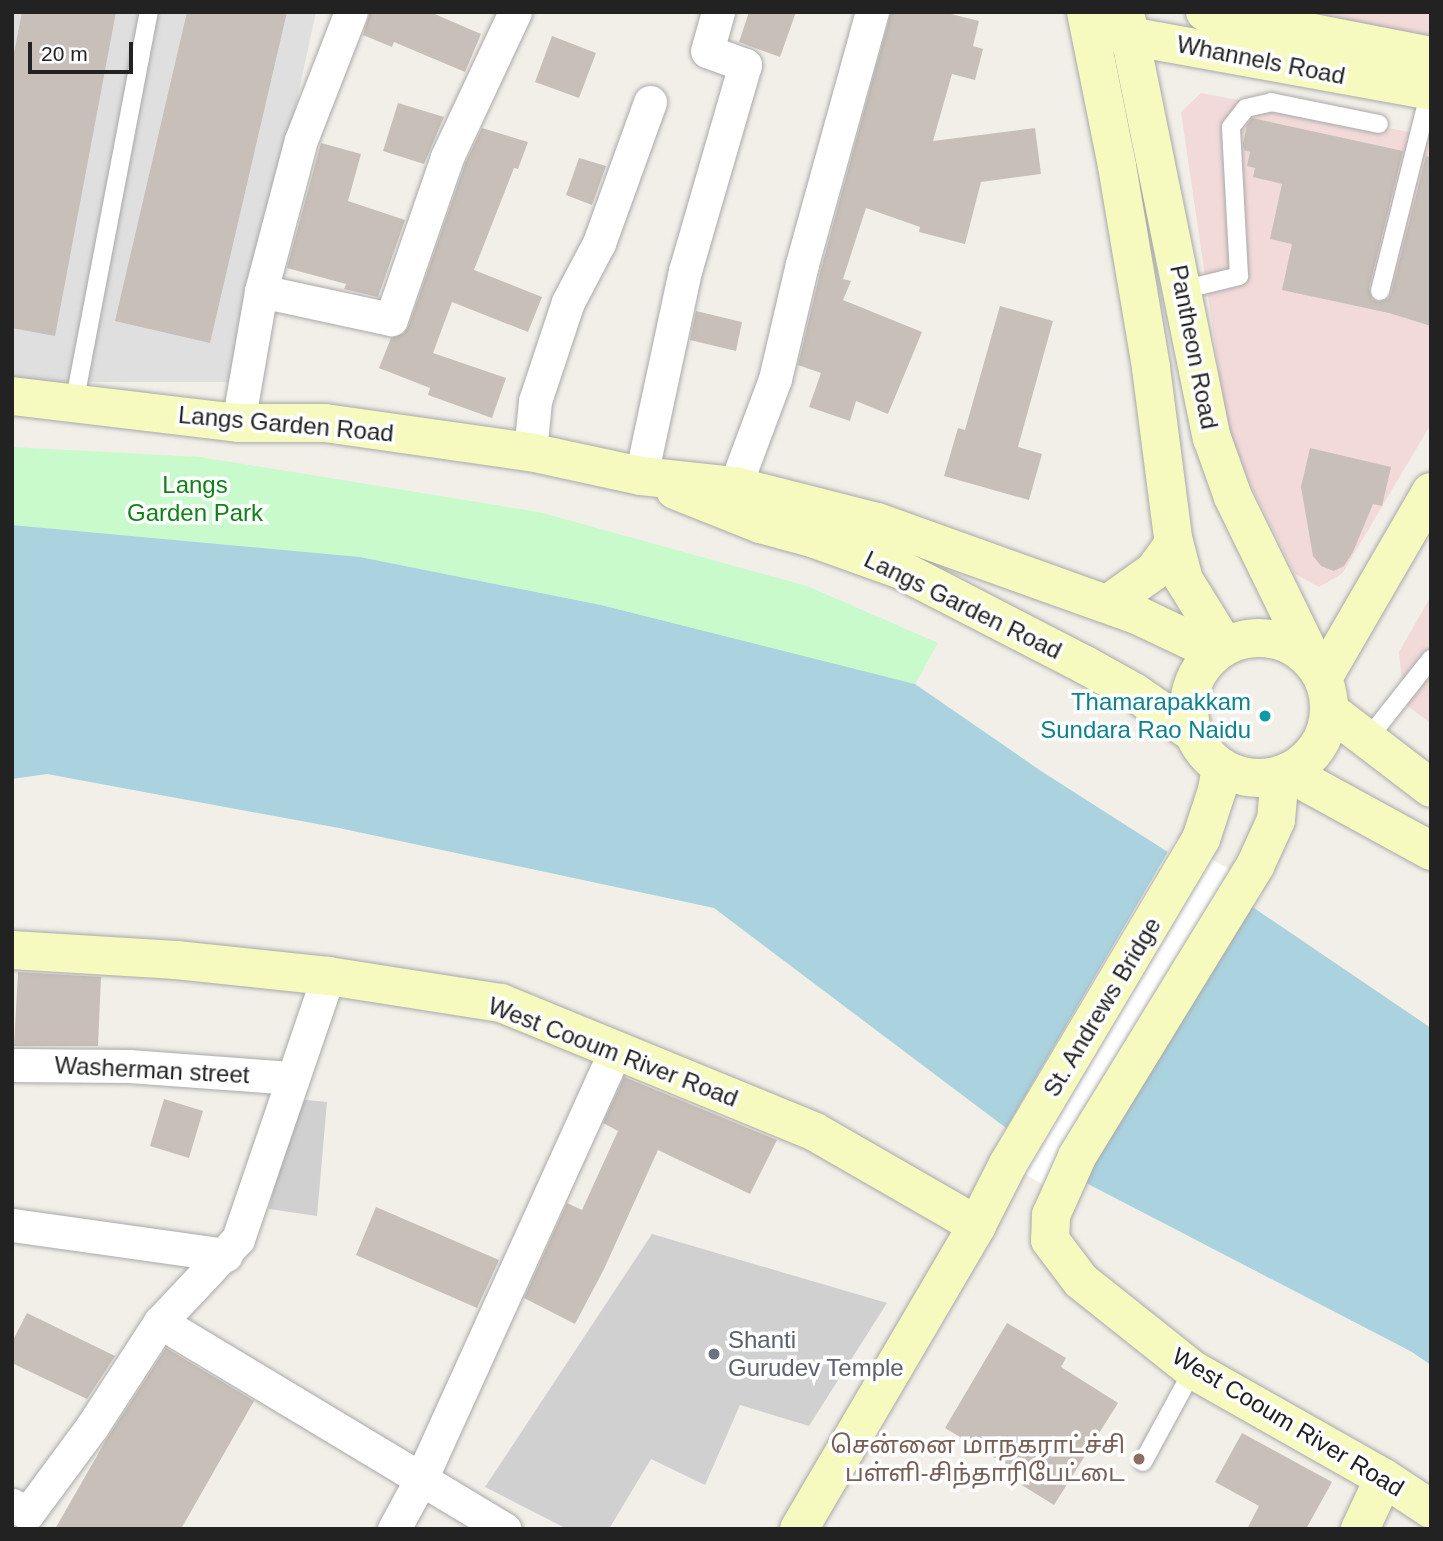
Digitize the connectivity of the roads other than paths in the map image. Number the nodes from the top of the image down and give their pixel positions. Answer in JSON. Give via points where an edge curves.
{"nodes":[{"id":1,"x":149,"y":12,"type":"edge"},
{"id":2,"x":351,"y":12,"type":"edge"},
{"id":3,"x":515,"y":12,"type":"edge"},
{"id":4,"x":718,"y":12,"type":"edge"},
{"id":5,"x":872,"y":12,"type":"edge"},
{"id":6,"x":1210,"y":13,"type":"edge"},
{"id":7,"x":1085,"y":17,"type":"edge"},
{"id":8,"x":1127,"y":24,"type":"edge"},
{"id":9,"x":1431,"y":56,"type":"edge"},
{"id":10,"x":1430,"y":91,"type":"edge"},
{"id":11,"x":650,"y":102,"type":"dead end"},
{"id":12,"x":1379,"y":124,"type":"dead end"},
{"id":13,"x":1182,"y":290,"type":"junction"},
{"id":14,"x":261,"y":291,"type":"junction"},
{"id":15,"x":1380,"y":291,"type":"dead end"},
{"id":16,"x":1192,"y":345,"type":"junction"},
{"id":17,"x":1149,"y":353,"type":"junction"},
{"id":18,"x":12,"y":397,"type":"edge"},
{"id":19,"x":74,"y":404,"type":"junction"},
{"id":20,"x":238,"y":423,"type":"junction"},
{"id":21,"x":530,"y":452,"type":"junction"},
{"id":22,"x":641,"y":476,"type":"junction"},
{"id":23,"x":735,"y":485,"type":"junction"},
{"id":24,"x":1431,"y":492,"type":"edge"},
{"id":25,"x":1174,"y":543,"type":"junction"},
{"id":26,"x":1108,"y":604,"type":"junction"},
{"id":27,"x":1220,"y":649,"type":"junction"},
{"id":28,"x":1431,"y":659,"type":"edge"},
{"id":29,"x":1322,"y":684,"type":"junction"},
{"id":30,"x":1193,"y":733,"type":"junction"},
{"id":31,"x":1366,"y":741,"type":"junction"},
{"id":32,"x":1221,"y":767,"type":"junction"},
{"id":33,"x":1283,"y":774,"type":"junction"},
{"id":34,"x":1431,"y":788,"type":"edge"},
{"id":35,"x":1335,"y":797,"type":"junction"},
{"id":36,"x":1276,"y":820,"type":"junction"},
{"id":37,"x":1431,"y":851,"type":"edge"},
{"id":38,"x":12,"y":950,"type":"edge"},
{"id":39,"x":328,"y":976,"type":"junction"},
{"id":40,"x":615,"y":1051,"type":"junction"},
{"id":41,"x":12,"y":1065,"type":"edge"},
{"id":42,"x":291,"y":1078,"type":"junction"},
{"id":43,"x":12,"y":1225,"type":"edge"},
{"id":44,"x":977,"y":1225,"type":"junction"},
{"id":45,"x":226,"y":1255,"type":"junction"},
{"id":46,"x":160,"y":1322,"type":"junction"},
{"id":47,"x":1193,"y":1370,"type":"junction"},
{"id":48,"x":1143,"y":1462,"type":"dead end"},
{"id":49,"x":1384,"y":1478,"type":"junction"},
{"id":50,"x":421,"y":1479,"type":"junction"},
{"id":51,"x":20,"y":1509,"type":"edge"},
{"id":52,"x":1431,"y":1509,"type":"edge"},
{"id":53,"x":394,"y":1529,"type":"edge"},
{"id":54,"x":505,"y":1529,"type":"edge"},
{"id":55,"x":799,"y":1529,"type":"edge"},
{"id":56,"x":1360,"y":1529,"type":"edge"}],
"edges":[{"from":1,"to":19,"type":"lane"},
{"from":2,"to":14,"type":"street","via":[[301,140]]},
{"from":3,"to":14,"type":"street","via":[[447,158],[391,319]]},
{"from":4,"to":22,"type":"street","via":[[707,51],[746,65],[685,271]]},
{"from":5,"to":23,"type":"street","via":[[775,379]]},
{"from":6,"to":9,"type":"main road","name":"Whannels Road"},
{"from":7,"to":8,"type":"main road","name":"Whannels Road"},
{"from":7,"to":17,"type":"main road","name":"Pantheon Road"},
{"from":8,"to":10,"type":"main road","name":"Whannels Road"},
{"from":8,"to":13,"type":"main road","name":"Pantheon Road"},
{"from":10,"to":15,"type":"lane"},
{"from":11,"to":21,"type":"street","via":[[599,243],[568,302],[535,401]]},
{"from":12,"to":13,"type":"lane","via":[[1271,102],[1246,108],[1231,127],[1238,276]]},
{"from":13,"to":16,"type":"main road","name":"Pantheon Road"},
{"from":14,"to":20,"type":"street"},
{"from":16,"to":17,"type":"main road"},
{"from":16,"to":29,"type":"main road","name":"Pantheon Road","via":[[1221,466]]},
{"from":17,"to":25,"type":"main road","name":"Pantheon Road"},
{"from":18,"to":19,"type":"main road","name":"Langs Garden Road"},
{"from":19,"to":20,"type":"main road","name":"Langs Garden Road"},
{"from":20,"to":21,"type":"main road","name":"Langs Garden Road","via":[[325,423]]},
{"from":21,"to":22,"type":"main road","name":"Langs Garden Road"},
{"from":22,"to":23,"type":"main road","name":"Langs Garden Road"},
{"from":22,"to":30,"type":"main road","name":"Langs Garden Road","via":[[760,524],[899,569],[1134,692]]},
{"from":23,"to":26,"type":"main road","name":"Langs Garden Road","via":[[877,523]]},
{"from":24,"to":29,"type":"main road"},
{"from":25,"to":26,"type":"main road","via":[[1154,571]]},
{"from":25,"to":27,"type":"main road","name":"Pantheon Road","via":[[1184,580]]},
{"from":26,"to":27,"type":"main road","name":"Langs Garden Road"},
{"from":27,"to":29,"type":"main road","via":[[1240,639],[1274,638],[1303,653]]},
{"from":27,"to":30,"type":"main road","via":[[1200,668],[1191,688]]},
{"from":28,"to":31,"type":"lane"},
{"from":29,"to":31,"type":"main road"},
{"from":29,"to":33,"type":"main road","via":[[1326,730],[1303,762]]},
{"from":30,"to":32,"type":"main road","via":[[1204,752]]},
{"from":31,"to":34,"type":"main road"},
{"from":32,"to":33,"type":"main road","via":[[1249,778]]},
{"from":32,"to":44,"type":"main road","name":"St. Andrews Bridge","via":[[1210,815],[1195,849],[1008,1164]]},
{"from":33,"to":35,"type":"main road"},
{"from":33,"to":36,"type":"main road"},
{"from":35,"to":36,"type":"main road","via":[[1302,802]]},
{"from":35,"to":37,"type":"main road"},
{"from":36,"to":47,"type":"main road","name":"West Cooum River Road","via":[[1255,866],[1077,1157],[1057,1196],[1049,1226],[1051,1240],[1082,1281]]},
{"from":38,"to":39,"type":"main road","name":"West Cooum River Road"},
{"from":39,"to":40,"type":"main road","name":"West Cooum River Road","via":[[501,1003]]},
{"from":39,"to":42,"type":"street"},
{"from":40,"to":44,"type":"main road","name":"West Cooum River Road","via":[[815,1132]]},
{"from":40,"to":50,"type":"street"},
{"from":41,"to":42,"type":"street","name":"Washerman street","via":[[129,1066]]},
{"from":42,"to":45,"type":"street","via":[[238,1239]]},
{"from":43,"to":45,"type":"street"},
{"from":44,"to":55,"type":"main road","name":"St. Andrews Bridge"},
{"from":45,"to":46,"type":"street"},
{"from":46,"to":50,"type":"street"},
{"from":46,"to":51,"type":"street","via":[[93,1425]]},
{"from":47,"to":48,"type":"lane"},
{"from":47,"to":49,"type":"main road","name":"West Cooum River Road"},
{"from":49,"to":52,"type":"main road","name":"West Cooum River Road"},
{"from":49,"to":56,"type":"main road"},
{"from":50,"to":53,"type":"street"},
{"from":50,"to":54,"type":"street"}]}
